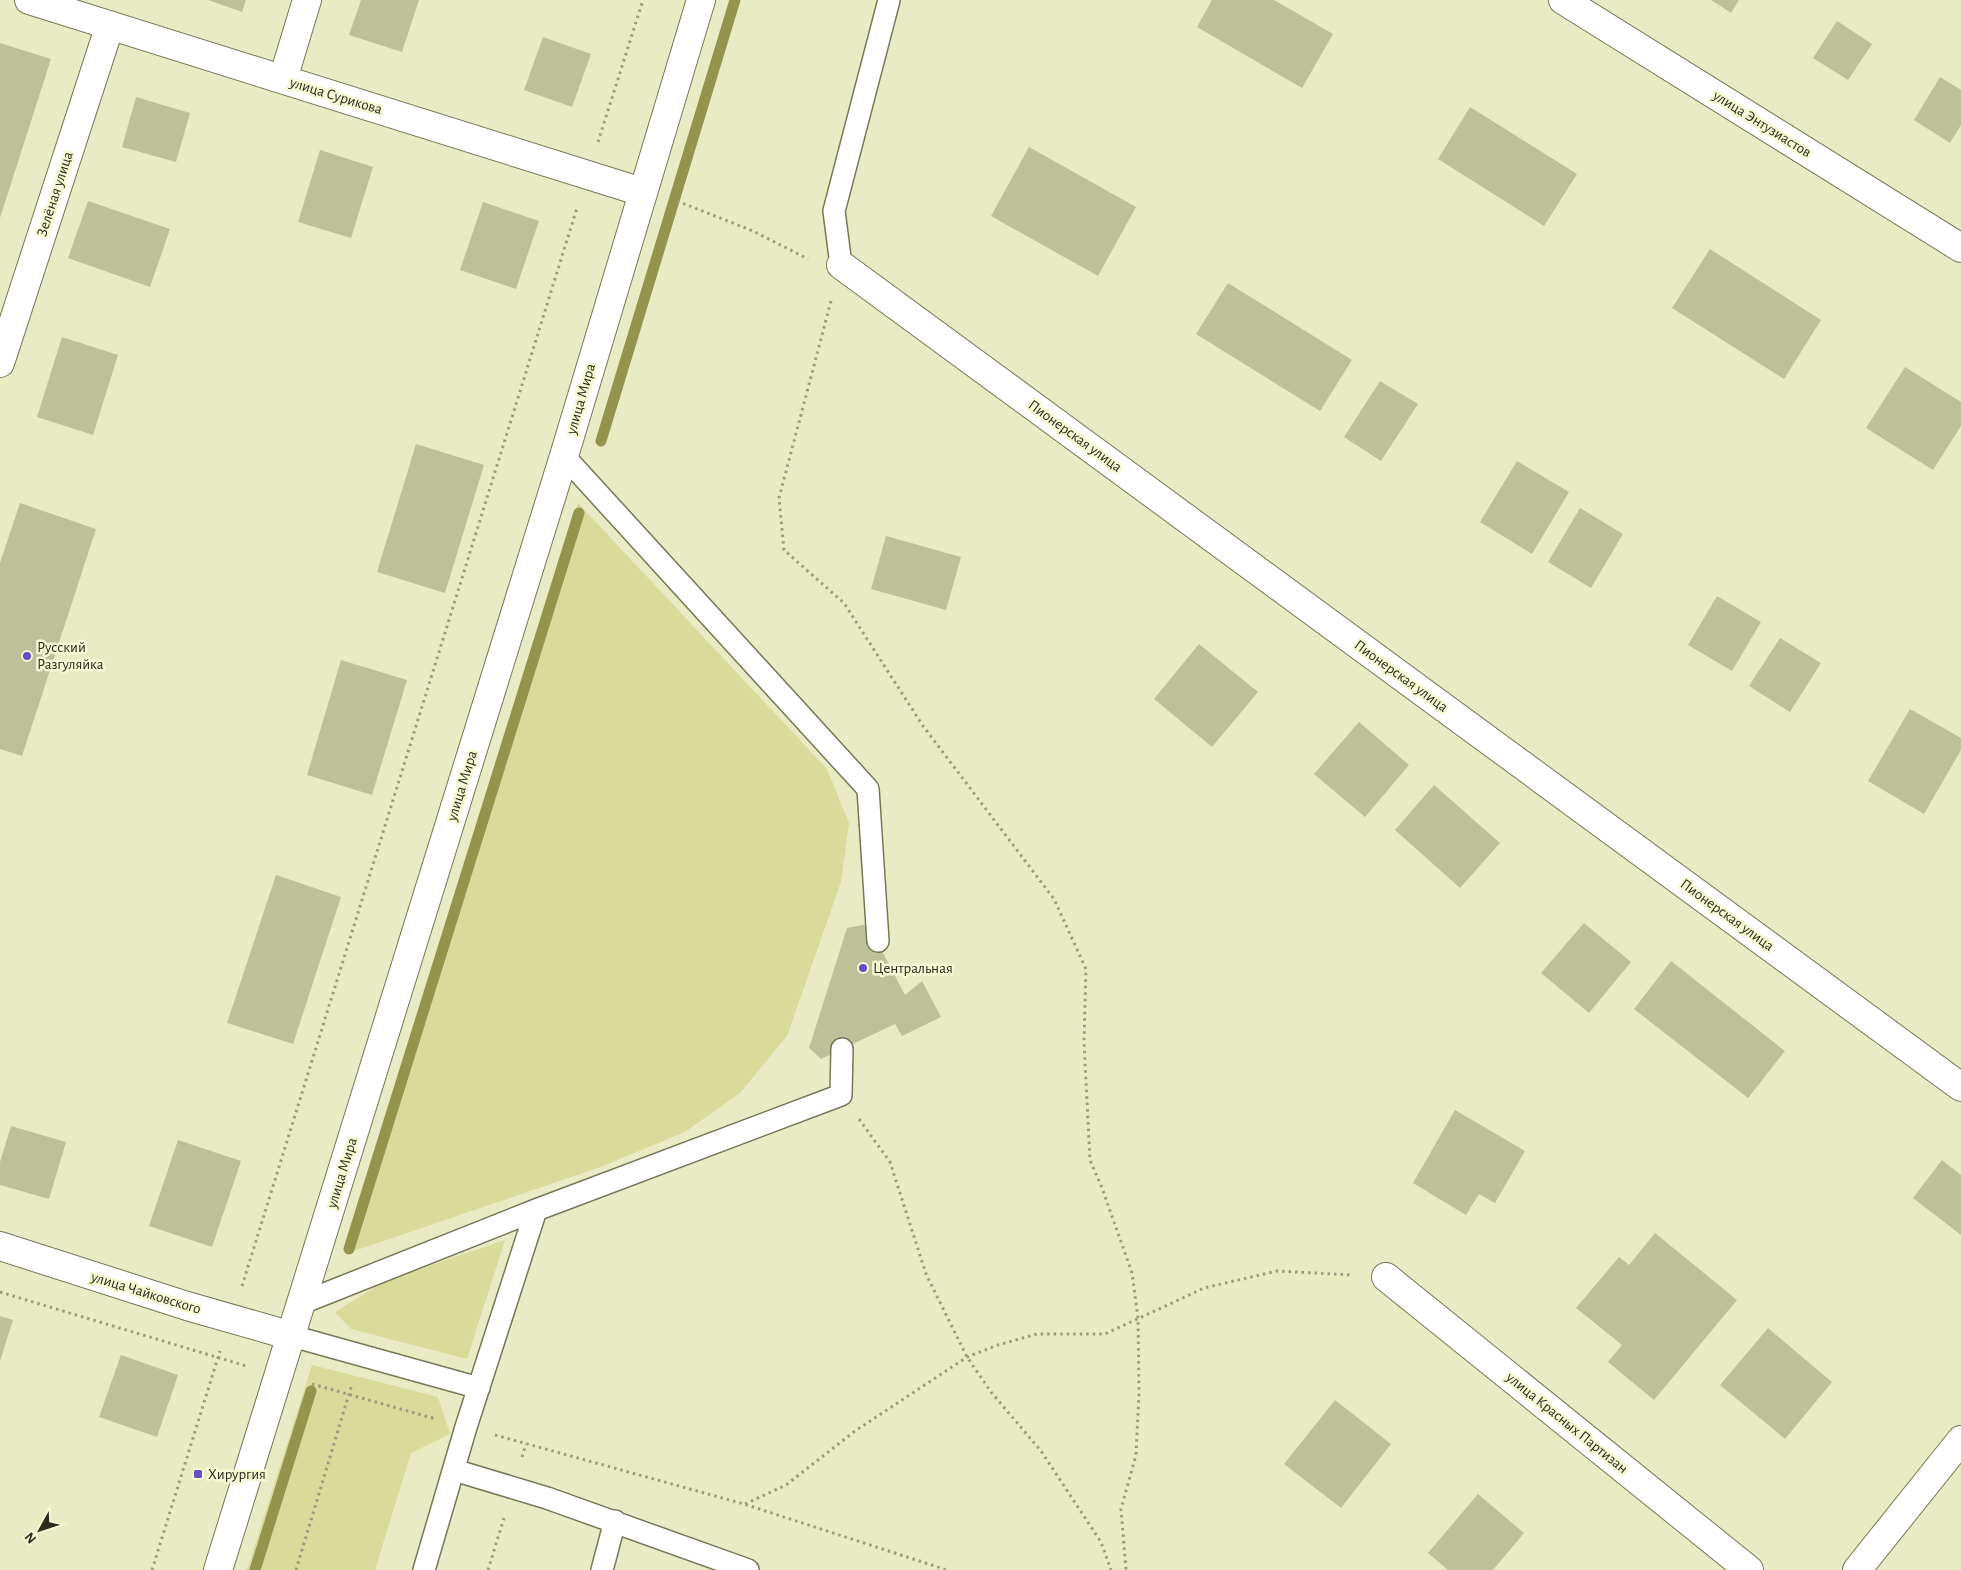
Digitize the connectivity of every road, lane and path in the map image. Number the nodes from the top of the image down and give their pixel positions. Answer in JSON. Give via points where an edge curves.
{"nodes":[{"id":1,"x":29,"y":0,"type":"edge"},
{"id":2,"x":307,"y":0,"type":"edge"},
{"id":3,"x":642,"y":0,"type":"edge"},
{"id":4,"x":701,"y":0,"type":"edge"},
{"id":5,"x":889,"y":0,"type":"edge"},
{"id":6,"x":1563,"y":0,"type":"edge"},
{"id":7,"x":110,"y":25,"type":"junction"},
{"id":8,"x":283,"y":79,"type":"junction"},
{"id":9,"x":587,"y":175,"type":"junction"},
{"id":10,"x":642,"y":192,"type":"junction"},
{"id":11,"x":1961,"y":248,"type":"edge"},
{"id":12,"x":841,"y":264,"type":"junction"},
{"id":13,"x":0,"y":363,"type":"edge"},
{"id":14,"x":564,"y":456,"type":"junction"},
{"id":15,"x":878,"y":941,"type":"dead end"},
{"id":16,"x":842,"y":1049,"type":"dead end"},
{"id":17,"x":1961,"y":1087,"type":"edge"},
{"id":18,"x":841,"y":1095,"type":"junction"},
{"id":19,"x":536,"y":1210,"type":"junction"},
{"id":20,"x":0,"y":1246,"type":"edge"},
{"id":21,"x":1386,"y":1276,"type":"joint"},
{"id":22,"x":0,"y":1292,"type":"edge"},
{"id":23,"x":302,"y":1303,"type":"junction"},
{"id":24,"x":232,"y":1318,"type":"junction"},
{"id":25,"x":1138,"y":1318,"type":"junction"},
{"id":26,"x":292,"y":1336,"type":"junction"},
{"id":27,"x":361,"y":1355,"type":"junction"},
{"id":28,"x":967,"y":1357,"type":"junction"},
{"id":29,"x":217,"y":1358,"type":"junction"},
{"id":30,"x":479,"y":1388,"type":"junction"},
{"id":31,"x":349,"y":1394,"type":"junction"},
{"id":32,"x":466,"y":1427,"type":"junction"},
{"id":33,"x":1961,"y":1440,"type":"edge"},
{"id":34,"x":454,"y":1470,"type":"junction"},
{"id":35,"x":744,"y":1504,"type":"junction"},
{"id":36,"x":615,"y":1521,"type":"junction"},
{"id":37,"x":152,"y":1570,"type":"edge"},
{"id":38,"x":218,"y":1570,"type":"edge"},
{"id":39,"x":296,"y":1570,"type":"edge"},
{"id":40,"x":424,"y":1570,"type":"edge"},
{"id":41,"x":602,"y":1570,"type":"edge"},
{"id":42,"x":748,"y":1570,"type":"edge"},
{"id":43,"x":947,"y":1570,"type":"edge"},
{"id":44,"x":1111,"y":1570,"type":"edge"},
{"id":45,"x":1126,"y":1570,"type":"edge"},
{"id":46,"x":1749,"y":1570,"type":"edge"},
{"id":47,"x":1857,"y":1570,"type":"edge"}],
"edges":[{"from":1,"to":7,"type":"street","name":"улица Сурикова"},
{"from":2,"to":8,"type":"street"},
{"from":3,"to":9,"type":"path"},
{"from":4,"to":10,"type":"street","name":"улица Мира"},
{"from":5,"to":12,"type":"lane","via":[[834,211]]},
{"from":6,"to":11,"type":"street","name":"улица Энтузиастов"},
{"from":7,"to":8,"type":"street","name":"улица Сурикова"},
{"from":7,"to":13,"type":"street","name":"Зелёная улица"},
{"from":8,"to":9,"type":"street","name":"улица Сурикова"},
{"from":9,"to":10,"type":"street","name":"улица Сурикова"},
{"from":9,"to":24,"type":"path"},
{"from":10,"to":12,"type":"path","via":[[669,197],[753,231],[809,259]]},
{"from":10,"to":14,"type":"street","name":"улица Мира"},
{"from":12,"to":17,"type":"street","name":"Пионерская улица"},
{"from":12,"to":25,"type":"path","via":[[779,498],[784,550],[844,603],[923,726],[1054,899],[1086,969],[1084,1042],[1090,1160],[1132,1273]]},
{"from":14,"to":15,"type":"lane","via":[[868,789]]},
{"from":14,"to":23,"type":"street","name":"улица Мира"},
{"from":16,"to":18,"type":"lane"},
{"from":18,"to":19,"type":"lane"},
{"from":18,"to":28,"type":"path","via":[[890,1162],[926,1274]]},
{"from":19,"to":23,"type":"lane"},
{"from":19,"to":30,"type":"lane"},
{"from":20,"to":24,"type":"street","name":"улица Чайковского"},
{"from":21,"to":25,"type":"path","via":[[1277,1271],[1204,1288]]},
{"from":21,"to":46,"type":"street","name":"улица Красных Партизан"},
{"from":22,"to":29,"type":"path"},
{"from":23,"to":26,"type":"street","name":"улица Мира"},
{"from":24,"to":26,"type":"street","name":"улица Чайковского"},
{"from":24,"to":29,"type":"path"},
{"from":25,"to":28,"type":"path","via":[[1106,1334],[1037,1334]]},
{"from":25,"to":45,"type":"path","via":[[1136,1455],[1121,1509]]},
{"from":26,"to":27,"type":"lane"},
{"from":26,"to":38,"type":"street","name":"улица Мира"},
{"from":27,"to":30,"type":"lane"},
{"from":27,"to":31,"type":"path"},
{"from":28,"to":35,"type":"path","via":[[855,1431],[786,1485]]},
{"from":28,"to":44,"type":"path","via":[[1041,1451],[1101,1542]]},
{"from":29,"to":37,"type":"path"},
{"from":30,"to":32,"type":"lane"},
{"from":31,"to":32,"type":"path"},
{"from":31,"to":39,"type":"path"},
{"from":32,"to":34,"type":"lane"},
{"from":32,"to":35,"type":"path"},
{"from":33,"to":47,"type":"street"},
{"from":34,"to":36,"type":"lane"},
{"from":34,"to":40,"type":"lane"},
{"from":35,"to":43,"type":"path"},
{"from":36,"to":41,"type":"lane"},
{"from":36,"to":42,"type":"lane"}]}
